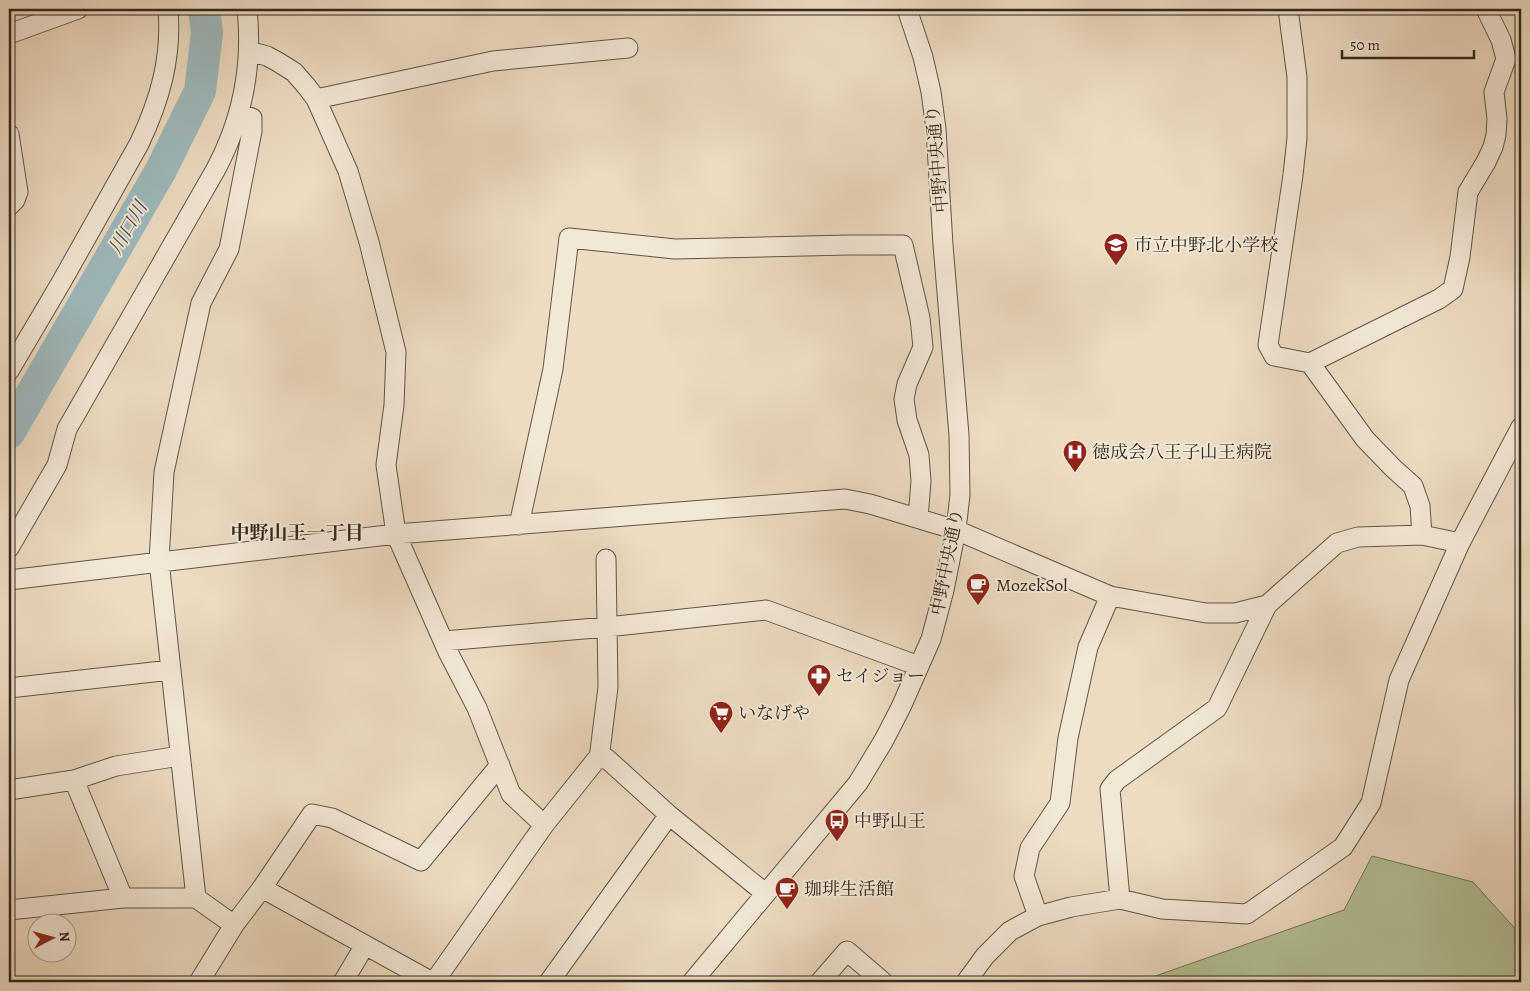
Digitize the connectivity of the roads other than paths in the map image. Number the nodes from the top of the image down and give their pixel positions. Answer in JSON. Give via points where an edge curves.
{"nodes":[{"id":1,"x":78,"y":9,"type":"edge"},
{"id":2,"x":168,"y":9,"type":"edge"},
{"id":3,"x":247,"y":9,"type":"edge"},
{"id":4,"x":1288,"y":9,"type":"edge"},
{"id":5,"x":1486,"y":9,"type":"edge"},
{"id":6,"x":910,"y":10,"type":"edge"},
{"id":7,"x":9,"y":34,"type":"edge"},
{"id":8,"x":628,"y":48,"type":"dead end"},
{"id":9,"x":249,"y":51,"type":"junction"},
{"id":10,"x":316,"y":99,"type":"junction"},
{"id":11,"x":240,"y":113,"type":"junction"},
{"id":12,"x":9,"y":134,"type":"edge"},
{"id":13,"x":9,"y":206,"type":"edge"},
{"id":14,"x":1310,"y":363,"type":"junction"},
{"id":15,"x":9,"y":371,"type":"edge"},
{"id":16,"x":1521,"y":427,"type":"edge"},
{"id":17,"x":918,"y":518,"type":"junction"},
{"id":18,"x":519,"y":525,"type":"junction"},
{"id":19,"x":956,"y":530,"type":"junction"},
{"id":20,"x":396,"y":534,"type":"junction"},
{"id":21,"x":1422,"y":536,"type":"junction"},
{"id":22,"x":1460,"y":543,"type":"junction"},
{"id":23,"x":9,"y":548,"type":"edge"},
{"id":24,"x":606,"y":560,"type":"dead end"},
{"id":25,"x":159,"y":562,"type":"junction"},
{"id":26,"x":9,"y":580,"type":"edge"},
{"id":27,"x":1110,"y":596,"type":"junction"},
{"id":28,"x":1267,"y":606,"type":"junction"},
{"id":29,"x":607,"y":627,"type":"junction"},
{"id":30,"x":444,"y":641,"type":"junction"},
{"id":31,"x":919,"y":666,"type":"junction"},
{"id":32,"x":171,"y":670,"type":"junction"},
{"id":33,"x":9,"y":688,"type":"edge"},
{"id":34,"x":180,"y":756,"type":"junction"},
{"id":35,"x":600,"y":759,"type":"junction"},
{"id":36,"x":500,"y":765,"type":"junction"},
{"id":37,"x":74,"y":780,"type":"junction"},
{"id":38,"x":9,"y":790,"type":"edge"},
{"id":39,"x":669,"y":815,"type":"junction"},
{"id":40,"x":544,"y":825,"type":"junction"},
{"id":41,"x":262,"y":888,"type":"junction"},
{"id":42,"x":765,"y":893,"type":"junction"},
{"id":43,"x":123,"y":898,"type":"junction"},
{"id":44,"x":196,"y":898,"type":"junction"},
{"id":45,"x":1120,"y":899,"type":"junction"},
{"id":46,"x":9,"y":910,"type":"edge"},
{"id":47,"x":1038,"y":916,"type":"junction"},
{"id":48,"x":234,"y":924,"type":"junction"},
{"id":49,"x":366,"y":945,"type":"junction"},
{"id":50,"x":199,"y":982,"type":"edge"},
{"id":51,"x":343,"y":982,"type":"edge"},
{"id":52,"x":433,"y":982,"type":"edge"},
{"id":53,"x":549,"y":982,"type":"edge"},
{"id":54,"x":692,"y":982,"type":"edge"},
{"id":55,"x":820,"y":982,"type":"edge"},
{"id":56,"x":883,"y":982,"type":"edge"},
{"id":57,"x":966,"y":982,"type":"edge"}],
"edges":[{"from":1,"to":7,"type":"street"},
{"from":2,"to":15,"type":"street","via":[[165,69],[149,124]]},
{"from":3,"to":9,"type":"street"},
{"from":4,"to":14,"type":"street","via":[[1297,77],[1297,138],[1268,345],[1274,356]]},
{"from":5,"to":14,"type":"street","via":[[1506,59],[1494,92],[1496,135],[1486,162],[1468,192],[1453,289]]},
{"from":6,"to":19,"type":"street","name":"中野中央通り","via":[[931,92],[936,129],[959,435],[960,495]]},
{"from":8,"to":10,"type":"street","via":[[492,60]]},
{"from":9,"to":10,"type":"street","via":[[267,56],[294,72]]},
{"from":9,"to":11,"type":"street"},
{"from":10,"to":20,"type":"street","via":[[348,171],[396,352],[394,405],[386,465]]},
{"from":11,"to":23,"type":"street","via":[[223,156],[67,428],[57,465]]},
{"from":11,"to":25,"type":"street","via":[[252,118],[252,131],[229,249],[201,303],[164,472]]},
{"from":12,"to":13,"type":"street","via":[[18,192]]},
{"from":14,"to":21,"type":"street","via":[[1365,439],[1413,486],[1420,506]]},
{"from":16,"to":22,"type":"street"},
{"from":17,"to":18,"type":"street","via":[[845,499]]},
{"from":17,"to":18,"type":"street","via":[[919,455],[907,420],[904,399],[923,347],[920,318],[903,245],[675,249],[569,238],[553,369]]},
{"from":17,"to":19,"type":"street"},
{"from":18,"to":20,"type":"street"},
{"from":19,"to":27,"type":"street"},
{"from":19,"to":31,"type":"street","name":"中野中央通り","via":[[931,639]]},
{"from":20,"to":25,"type":"street"},
{"from":20,"to":30,"type":"street"},
{"from":21,"to":22,"type":"street"},
{"from":21,"to":28,"type":"street","via":[[1358,537],[1337,543]]},
{"from":22,"to":45,"type":"street","via":[[1399,680],[1371,803],[1343,846],[1247,914],[1162,909]]},
{"from":24,"to":29,"type":"street"},
{"from":25,"to":26,"type":"street"},
{"from":25,"to":32,"type":"street"},
{"from":27,"to":28,"type":"street","via":[[1206,613],[1234,613]]},
{"from":27,"to":47,"type":"street","via":[[1088,647],[1068,738],[1060,803],[1030,848],[1024,876]]},
{"from":28,"to":45,"type":"street","via":[[1217,708],[1117,780],[1110,789]]},
{"from":29,"to":30,"type":"street"},
{"from":29,"to":31,"type":"street","via":[[766,610]]},
{"from":29,"to":35,"type":"street","via":[[608,687]]},
{"from":30,"to":36,"type":"street"},
{"from":31,"to":42,"type":"street","name":"中野中央通り","via":[[884,740],[858,783]]},
{"from":32,"to":33,"type":"street"},
{"from":32,"to":34,"type":"street"},
{"from":34,"to":37,"type":"street","via":[[116,766]]},
{"from":34,"to":44,"type":"street"},
{"from":35,"to":39,"type":"street","via":[[606,758]]},
{"from":35,"to":40,"type":"street"},
{"from":36,"to":40,"type":"street","via":[[511,794]]},
{"from":36,"to":41,"type":"street","via":[[421,861],[332,818],[312,814]]},
{"from":37,"to":38,"type":"street"},
{"from":37,"to":43,"type":"street"},
{"from":39,"to":42,"type":"street"},
{"from":39,"to":53,"type":"street"},
{"from":40,"to":52,"type":"street"},
{"from":41,"to":48,"type":"street"},
{"from":41,"to":49,"type":"street"},
{"from":42,"to":54,"type":"street","name":"中野中央通り"},
{"from":43,"to":44,"type":"street"},
{"from":43,"to":46,"type":"street"},
{"from":44,"to":48,"type":"street"},
{"from":45,"to":47,"type":"street"},
{"from":47,"to":57,"type":"street","via":[[1010,931],[985,956]]},
{"from":48,"to":50,"type":"street"},
{"from":49,"to":51,"type":"street"},
{"from":49,"to":52,"type":"street"},
{"from":55,"to":56,"type":"street","via":[[847,951]]}]}
